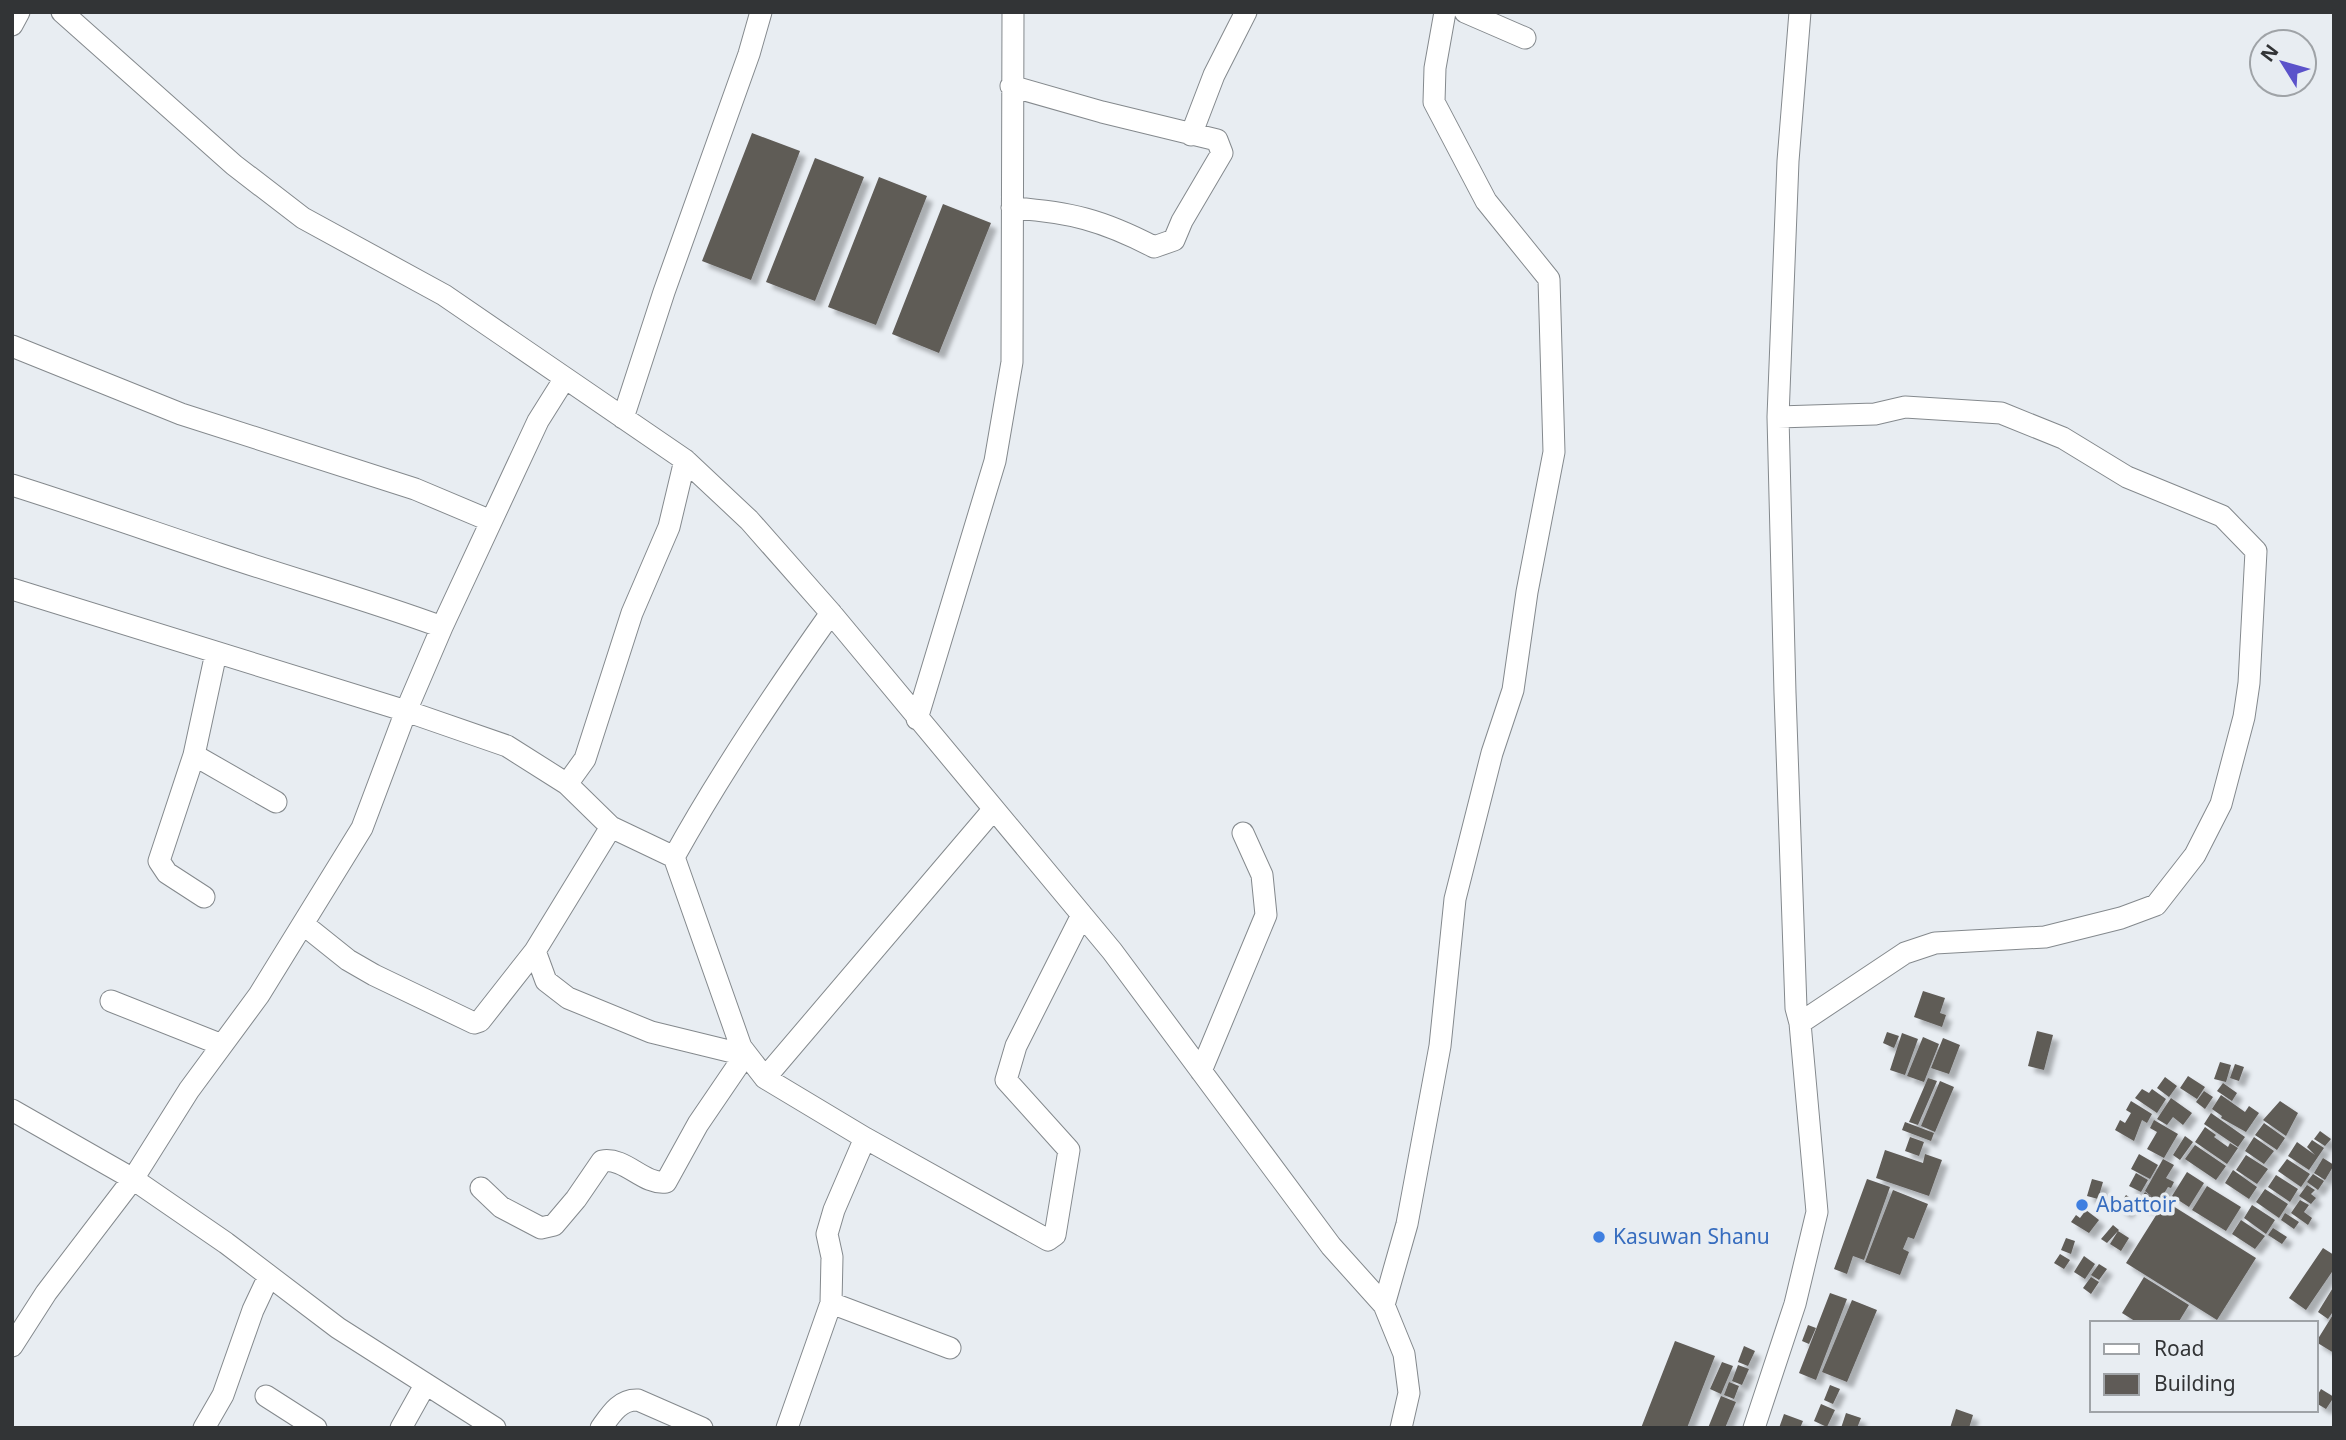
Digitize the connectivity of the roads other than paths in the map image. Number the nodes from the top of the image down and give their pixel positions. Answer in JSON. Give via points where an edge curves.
{"nodes":[{"id":1,"x":19,"y":12,"type":"edge"},
{"id":2,"x":61,"y":12,"type":"edge"},
{"id":3,"x":761,"y":12,"type":"edge"},
{"id":4,"x":1013,"y":12,"type":"edge"},
{"id":5,"x":1246,"y":12,"type":"edge"},
{"id":6,"x":1445,"y":12,"type":"edge"},
{"id":7,"x":1465,"y":12,"type":"edge"},
{"id":8,"x":1800,"y":12,"type":"edge"},
{"id":9,"x":12,"y":25,"type":"edge"},
{"id":10,"x":1525,"y":38,"type":"dead end"},
{"id":11,"x":1012,"y":86,"type":"junction"},
{"id":12,"x":1191,"y":135,"type":"junction"},
{"id":13,"x":1012,"y":208,"type":"junction"},
{"id":14,"x":12,"y":346,"type":"edge"},
{"id":15,"x":565,"y":378,"type":"junction"},
{"id":16,"x":1779,"y":417,"type":"junction"},
{"id":17,"x":623,"y":418,"type":"junction"},
{"id":18,"x":685,"y":460,"type":"junction"},
{"id":19,"x":12,"y":485,"type":"edge"},
{"id":20,"x":491,"y":521,"type":"junction"},
{"id":21,"x":12,"y":589,"type":"edge"},
{"id":22,"x":831,"y":613,"type":"junction"},
{"id":23,"x":442,"y":627,"type":"junction"},
{"id":24,"x":216,"y":653,"type":"junction"},
{"id":25,"x":406,"y":711,"type":"junction"},
{"id":26,"x":917,"y":719,"type":"junction"},
{"id":27,"x":194,"y":755,"type":"junction"},
{"id":28,"x":566,"y":784,"type":"junction"},
{"id":29,"x":276,"y":802,"type":"dead end"},
{"id":30,"x":993,"y":810,"type":"junction"},
{"id":31,"x":611,"y":827,"type":"junction"},
{"id":32,"x":1243,"y":833,"type":"dead end"},
{"id":33,"x":674,"y":857,"type":"junction"},
{"id":34,"x":204,"y":897,"type":"dead end"},
{"id":35,"x":1082,"y":915,"type":"junction"},
{"id":36,"x":303,"y":924,"type":"junction"},
{"id":37,"x":535,"y":951,"type":"junction"},
{"id":38,"x":111,"y":1001,"type":"dead end"},
{"id":39,"x":1800,"y":1023,"type":"junction"},
{"id":40,"x":222,"y":1045,"type":"junction"},
{"id":41,"x":746,"y":1055,"type":"junction"},
{"id":42,"x":1201,"y":1071,"type":"junction"},
{"id":43,"x":765,"y":1078,"type":"junction"},
{"id":44,"x":12,"y":1110,"type":"edge"},
{"id":45,"x":865,"y":1138,"type":"junction"},
{"id":46,"x":134,"y":1179,"type":"junction"},
{"id":47,"x":481,"y":1188,"type":"dead end"},
{"id":48,"x":270,"y":1276,"type":"junction"},
{"id":49,"x":831,"y":1304,"type":"junction"},
{"id":50,"x":1384,"y":1304,"type":"junction"},
{"id":51,"x":12,"y":1346,"type":"edge"},
{"id":52,"x":950,"y":1348,"type":"dead end"},
{"id":53,"x":425,"y":1385,"type":"junction"},
{"id":54,"x":265,"y":1396,"type":"dead end"},
{"id":55,"x":204,"y":1428,"type":"edge"},
{"id":56,"x":316,"y":1428,"type":"edge"},
{"id":57,"x":401,"y":1428,"type":"edge"},
{"id":58,"x":495,"y":1428,"type":"edge"},
{"id":59,"x":601,"y":1428,"type":"edge"},
{"id":60,"x":702,"y":1428,"type":"edge"},
{"id":61,"x":786,"y":1428,"type":"edge"},
{"id":62,"x":1401,"y":1428,"type":"edge"},
{"id":63,"x":1754,"y":1428,"type":"edge"}],
"edges":[{"from":1,"to":9,"type":"street"},
{"from":2,"to":15,"type":"street","via":[[234,165],[303,218],[444,295]]},
{"from":3,"to":17,"type":"street"},
{"from":4,"to":11,"type":"street"},
{"from":5,"to":12,"type":"street"},
{"from":6,"to":50,"type":"street","via":[[1434,102],[1486,201],[1549,279],[1554,452],[1513,690],[1455,899],[1438,1058],[1407,1224]]},
{"from":7,"to":10,"type":"street"},
{"from":8,"to":16,"type":"street","via":[[1788,161]]},
{"from":11,"to":12,"type":"street"},
{"from":11,"to":13,"type":"street"},
{"from":12,"to":13,"type":"street","via":[[1217,140],[1222,153],[1174,240],[1154,247],[1090,219]]},
{"from":13,"to":26,"type":"street","via":[[1012,362],[995,461]]},
{"from":14,"to":20,"type":"street","via":[[181,414],[415,489]]},
{"from":15,"to":17,"type":"street"},
{"from":15,"to":20,"type":"street","via":[[538,421]]},
{"from":16,"to":39,"type":"street","via":[[1785,693]]},
{"from":16,"to":39,"type":"street","via":[[1875,414],[1905,407],[2001,412],[2063,438],[2127,477],[2222,516],[2256,551],[2249,683],[2221,804],[2195,855],[2156,905],[2045,937],[1935,943],[1905,953]]},
{"from":17,"to":18,"type":"street"},
{"from":18,"to":22,"type":"street","via":[[749,520]]},
{"from":18,"to":28,"type":"street","via":[[669,527],[632,613],[585,759]]},
{"from":19,"to":23,"type":"street"},
{"from":20,"to":23,"type":"street"},
{"from":21,"to":24,"type":"street"},
{"from":22,"to":26,"type":"street"},
{"from":22,"to":33,"type":"street","via":[[770,699]]},
{"from":23,"to":25,"type":"street"},
{"from":24,"to":25,"type":"street"},
{"from":24,"to":27,"type":"street"},
{"from":25,"to":28,"type":"street","via":[[506,746]]},
{"from":25,"to":36,"type":"street","via":[[362,828]]},
{"from":26,"to":30,"type":"street"},
{"from":27,"to":29,"type":"street"},
{"from":27,"to":34,"type":"street","via":[[159,862],[167,873]]},
{"from":28,"to":31,"type":"street"},
{"from":30,"to":35,"type":"street"},
{"from":30,"to":43,"type":"street"},
{"from":31,"to":33,"type":"street"},
{"from":31,"to":37,"type":"street"},
{"from":32,"to":42,"type":"street","via":[[1262,875],[1266,915]]},
{"from":33,"to":41,"type":"street"},
{"from":35,"to":42,"type":"street"},
{"from":35,"to":45,"type":"street","via":[[1016,1046],[1006,1080],[1069,1150],[1055,1235],[1048,1240],[1035,1234]]},
{"from":36,"to":37,"type":"street","via":[[348,960],[474,1023],[487,1016]]},
{"from":36,"to":40,"type":"street"},
{"from":37,"to":41,"type":"street","via":[[546,981],[568,998],[652,1032]]},
{"from":38,"to":40,"type":"street"},
{"from":39,"to":63,"type":"street","via":[[1817,1212],[1795,1304]]},
{"from":40,"to":46,"type":"street"},
{"from":41,"to":43,"type":"street"},
{"from":41,"to":47,"type":"street","via":[[698,1124],[666,1182],[654,1181],[612,1159],[602,1161],[554,1225],[541,1228],[501,1207]]},
{"from":42,"to":50,"type":"street","via":[[1331,1247]]},
{"from":43,"to":45,"type":"street"},
{"from":44,"to":46,"type":"street"},
{"from":45,"to":49,"type":"street","via":[[827,1234],[832,1257]]},
{"from":46,"to":48,"type":"street"},
{"from":46,"to":51,"type":"street","via":[[46,1293]]},
{"from":48,"to":53,"type":"street"},
{"from":48,"to":55,"type":"street","via":[[223,1395]]},
{"from":49,"to":52,"type":"street"},
{"from":49,"to":61,"type":"street"},
{"from":50,"to":62,"type":"street","via":[[1404,1354],[1409,1393]]},
{"from":53,"to":57,"type":"street"},
{"from":53,"to":58,"type":"street"},
{"from":54,"to":56,"type":"street"},
{"from":59,"to":60,"type":"street","via":[[629,1399]]}]}
